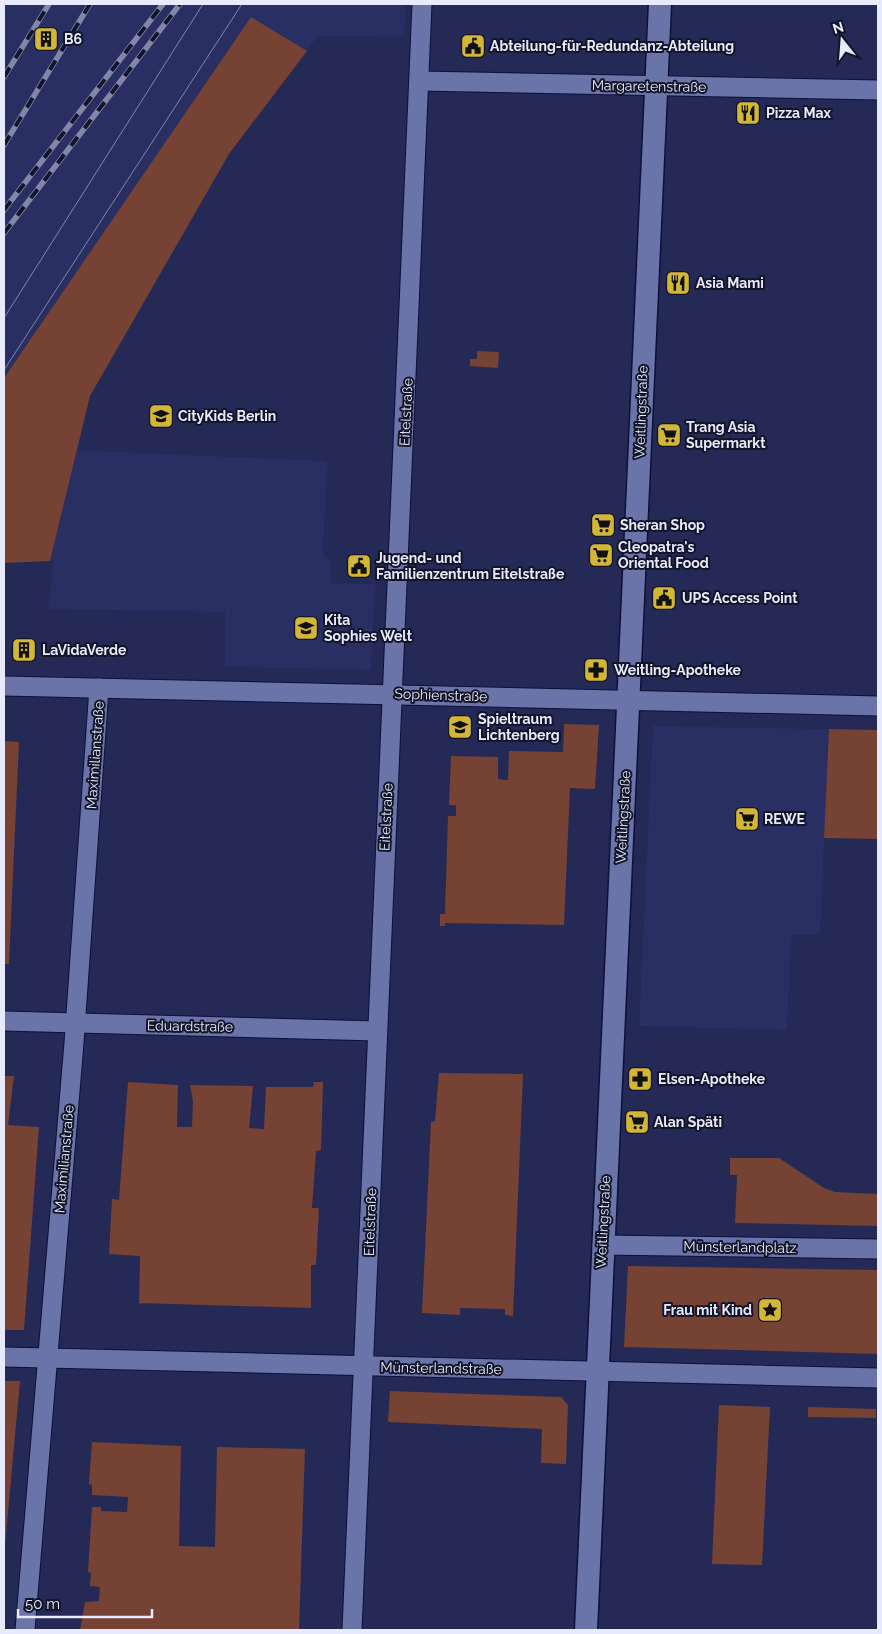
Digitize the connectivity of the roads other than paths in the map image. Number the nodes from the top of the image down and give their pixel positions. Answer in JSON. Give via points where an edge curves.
{"nodes":[{"id":1,"x":422,"y":4,"type":"edge"},
{"id":2,"x":660,"y":4,"type":"edge"},
{"id":3,"x":419,"y":81,"type":"junction"},
{"id":4,"x":655,"y":86,"type":"junction"},
{"id":5,"x":878,"y":90,"type":"edge"},
{"id":6,"x":4,"y":686,"type":"edge"},
{"id":7,"x":99,"y":688,"type":"junction"},
{"id":8,"x":392,"y":694,"type":"junction"},
{"id":9,"x":629,"y":701,"type":"junction"},
{"id":10,"x":878,"y":706,"type":"edge"},
{"id":11,"x":4,"y":1021,"type":"edge"},
{"id":12,"x":75,"y":1023,"type":"junction"},
{"id":13,"x":377,"y":1031,"type":"junction"},
{"id":14,"x":602,"y":1245,"type":"junction"},
{"id":15,"x":878,"y":1249,"type":"edge"},
{"id":16,"x":4,"y":1357,"type":"edge"},
{"id":17,"x":48,"y":1358,"type":"junction"},
{"id":18,"x":364,"y":1366,"type":"junction"},
{"id":19,"x":597,"y":1372,"type":"junction"},
{"id":20,"x":878,"y":1378,"type":"edge"},
{"id":21,"x":25,"y":1630,"type":"edge"},
{"id":22,"x":352,"y":1630,"type":"edge"},
{"id":23,"x":586,"y":1630,"type":"edge"}],
"edges":[{"from":1,"to":3,"type":"street","name":"Eitelstraße"},
{"from":2,"to":4,"type":"street","name":"Weitlingstraße"},
{"from":3,"to":4,"type":"street","name":"Margaretenstraße"},
{"from":3,"to":8,"type":"street","name":"Eitelstraße"},
{"from":4,"to":5,"type":"street","name":"Margaretenstraße"},
{"from":4,"to":9,"type":"street","name":"Weitlingstraße"},
{"from":6,"to":7,"type":"street","name":"Sophienstraße"},
{"from":7,"to":8,"type":"street","name":"Sophienstraße"},
{"from":7,"to":12,"type":"street","name":"Maximilianstraße"},
{"from":8,"to":9,"type":"street","name":"Sophienstraße"},
{"from":8,"to":13,"type":"street","name":"Eitelstraße"},
{"from":9,"to":10,"type":"street","name":"Sophienstraße"},
{"from":9,"to":14,"type":"street","name":"Weitlingstraße"},
{"from":11,"to":12,"type":"street","name":"Eduardstraße"},
{"from":12,"to":13,"type":"street","name":"Eduardstraße"},
{"from":12,"to":17,"type":"street","name":"Maximilianstraße"},
{"from":13,"to":18,"type":"street","name":"Eitelstraße"},
{"from":14,"to":15,"type":"street","name":"Münsterlandplatz"},
{"from":14,"to":19,"type":"street","name":"Weitlingstraße"},
{"from":16,"to":17,"type":"street","name":"Münsterlandstraße"},
{"from":17,"to":18,"type":"street","name":"Münsterlandstraße"},
{"from":17,"to":21,"type":"street","name":"Maximilianstraße"},
{"from":18,"to":19,"type":"street","name":"Münsterlandstraße"},
{"from":18,"to":22,"type":"street","name":"Eitelstraße"},
{"from":19,"to":20,"type":"street","name":"Münsterlandstraße"},
{"from":19,"to":23,"type":"street","name":"Weitlingstraße"}]}
